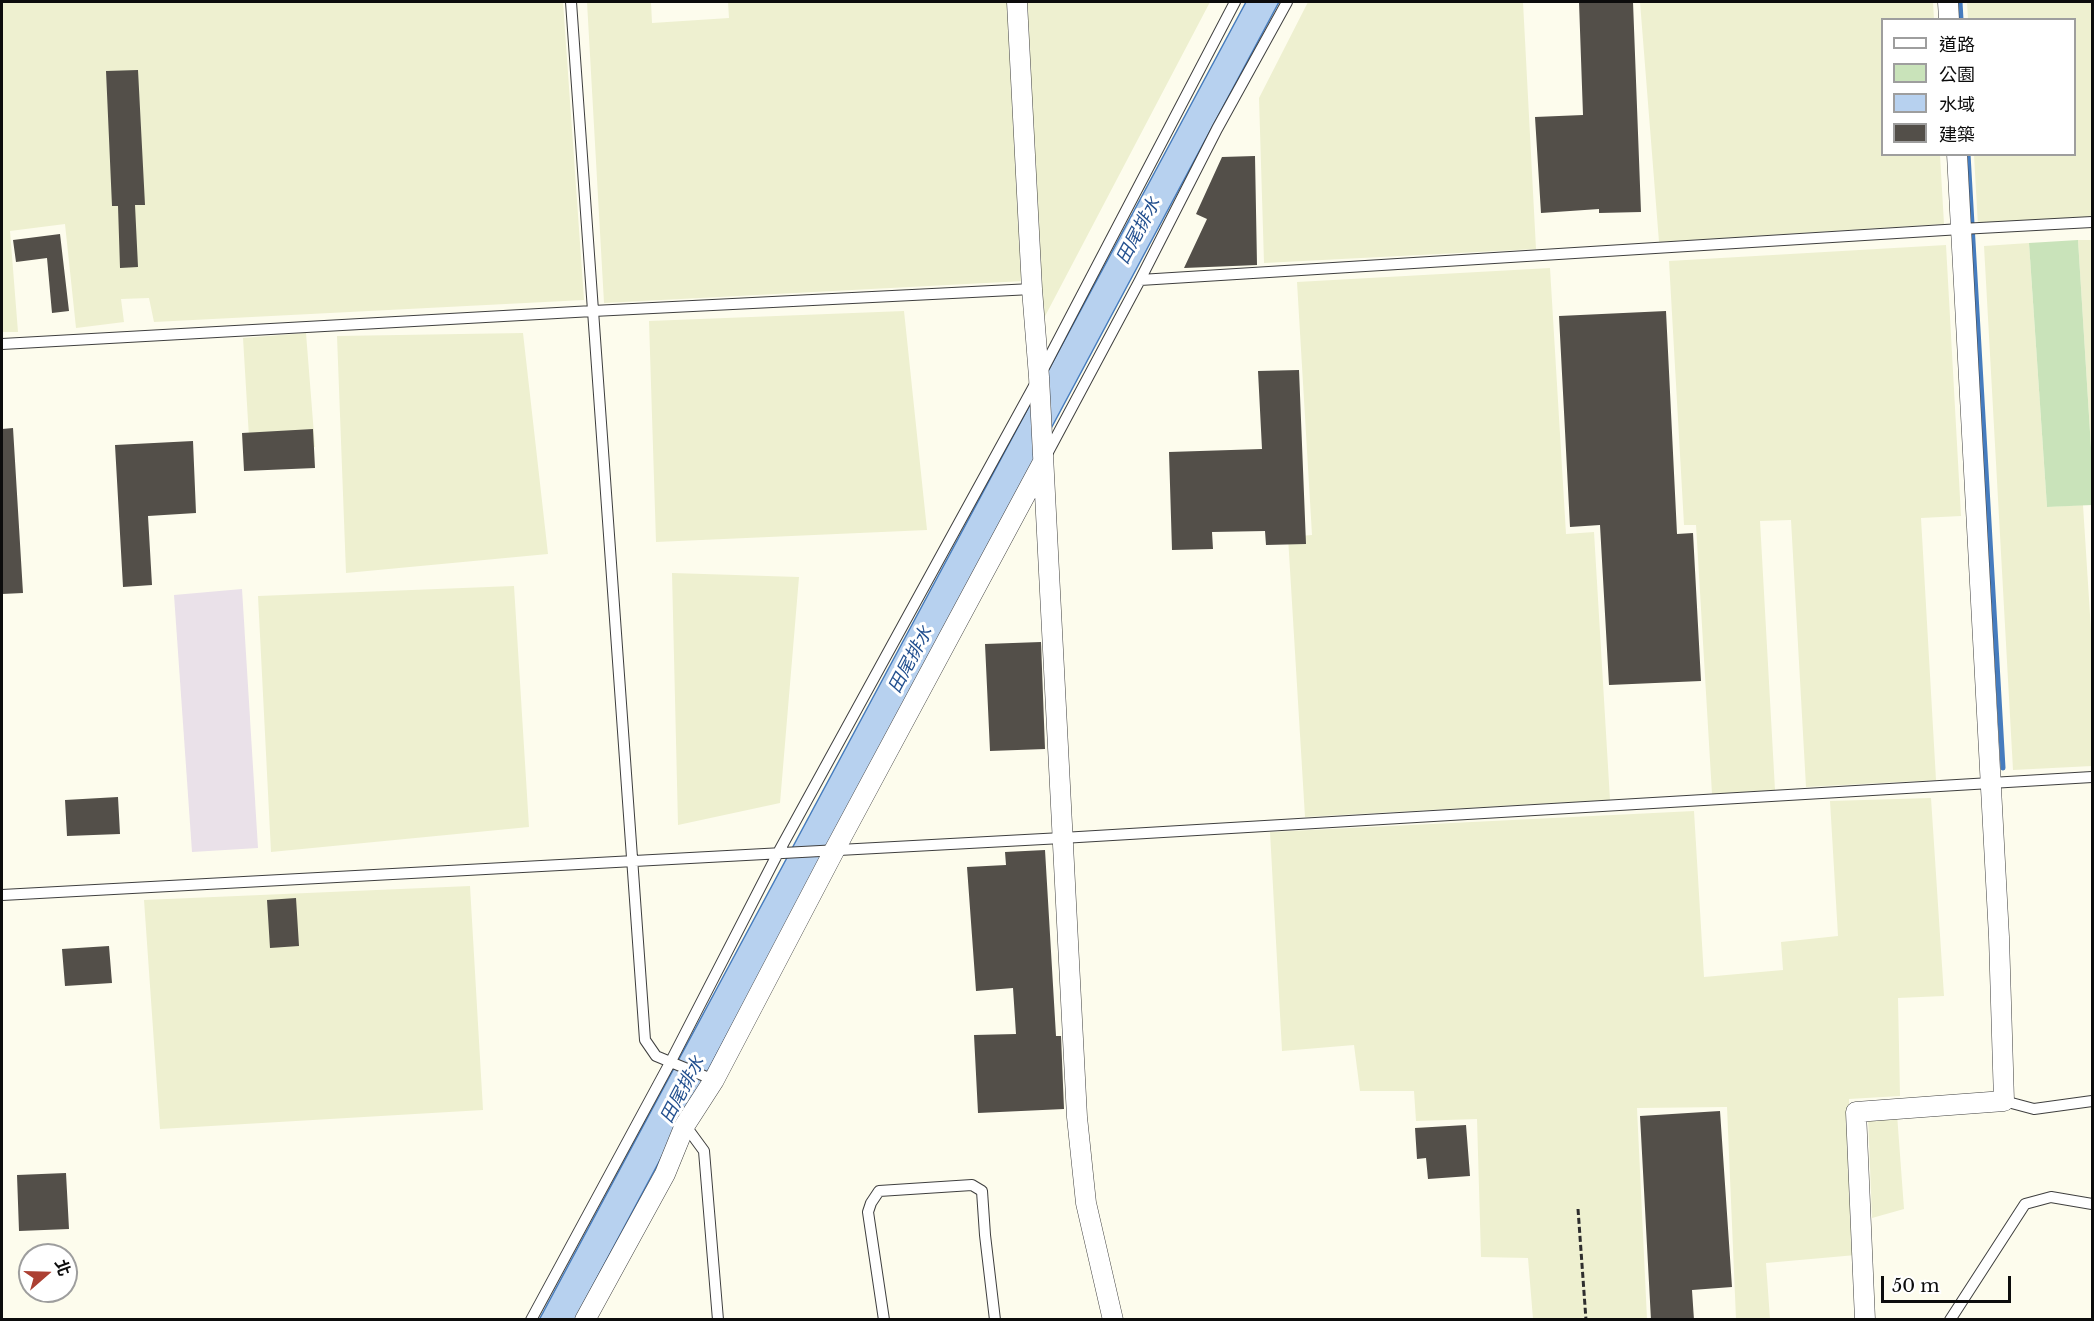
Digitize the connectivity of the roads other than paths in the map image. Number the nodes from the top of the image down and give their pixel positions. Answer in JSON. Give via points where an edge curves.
{"nodes":[{"id":1,"x":571,"y":2,"type":"edge"},
{"id":2,"x":1017,"y":2,"type":"edge"},
{"id":3,"x":1235,"y":2,"type":"edge"},
{"id":4,"x":1287,"y":2,"type":"edge"},
{"id":5,"x":1948,"y":2,"type":"edge"},
{"id":6,"x":1949,"y":18,"type":"edge"},
{"id":7,"x":1957,"y":156,"type":"edge"},
{"id":8,"x":2092,"y":222,"type":"edge"},
{"id":9,"x":1961,"y":229,"type":"junction"},
{"id":10,"x":1140,"y":280,"type":"junction"},
{"id":11,"x":1032,"y":289,"type":"junction"},
{"id":12,"x":592,"y":311,"type":"junction"},
{"id":13,"x":2,"y":344,"type":"edge"},
{"id":14,"x":1039,"y":377,"type":"junction"},
{"id":15,"x":1043,"y":462,"type":"junction"},
{"id":16,"x":2092,"y":777,"type":"edge"},
{"id":17,"x":1990,"y":783,"type":"junction"},
{"id":18,"x":1062,"y":838,"type":"junction"},
{"id":19,"x":834,"y":851,"type":"junction"},
{"id":20,"x":778,"y":853,"type":"junction"},
{"id":21,"x":633,"y":862,"type":"junction"},
{"id":22,"x":2,"y":896,"type":"edge"},
{"id":23,"x":671,"y":1061,"type":"junction"},
{"id":24,"x":708,"y":1077,"type":"junction"},
{"id":25,"x":2004,"y":1101,"type":"junction"},
{"id":26,"x":2092,"y":1101,"type":"edge"},
{"id":27,"x":686,"y":1125,"type":"junction"},
{"id":28,"x":2092,"y":1204,"type":"edge"},
{"id":29,"x":531,"y":1320,"type":"edge"},
{"id":30,"x":585,"y":1320,"type":"edge"},
{"id":31,"x":718,"y":1320,"type":"edge"},
{"id":32,"x":884,"y":1320,"type":"edge"},
{"id":33,"x":995,"y":1320,"type":"edge"},
{"id":34,"x":1113,"y":1320,"type":"edge"},
{"id":35,"x":1865,"y":1320,"type":"edge"},
{"id":36,"x":1950,"y":1320,"type":"edge"}],
"edges":[{"from":1,"to":12,"type":"lane"},
{"from":2,"to":11,"type":"street"},
{"from":3,"to":14,"type":"lane"},
{"from":4,"to":10,"type":"lane"},
{"from":5,"to":6,"type":"street"},
{"from":7,"to":9,"type":"street"},
{"from":8,"to":9,"type":"lane"},
{"from":9,"to":10,"type":"lane"},
{"from":9,"to":17,"type":"street"},
{"from":10,"to":15,"type":"lane"},
{"from":11,"to":12,"type":"lane"},
{"from":11,"to":14,"type":"street"},
{"from":12,"to":13,"type":"lane"},
{"from":12,"to":21,"type":"lane"},
{"from":14,"to":15,"type":"street"},
{"from":14,"to":20,"type":"lane"},
{"from":15,"to":18,"type":"street"},
{"from":15,"to":19,"type":"street"},
{"from":16,"to":17,"type":"lane"},
{"from":17,"to":18,"type":"lane"},
{"from":17,"to":25,"type":"street"},
{"from":18,"to":19,"type":"lane"},
{"from":18,"to":34,"type":"street","via":[[1077,1118],[1086,1203]]},
{"from":19,"to":20,"type":"lane"},
{"from":19,"to":24,"type":"street"},
{"from":20,"to":21,"type":"lane"},
{"from":20,"to":23,"type":"lane"},
{"from":21,"to":22,"type":"lane"},
{"from":21,"to":23,"type":"lane","via":[[645,1040],[656,1056]]},
{"from":23,"to":24,"type":"lane"},
{"from":23,"to":29,"type":"lane"},
{"from":24,"to":27,"type":"street"},
{"from":25,"to":26,"type":"lane","via":[[2034,1108]]},
{"from":25,"to":35,"type":"street","via":[[1856,1112]]},
{"from":27,"to":30,"type":"street","via":[[665,1174]]},
{"from":27,"to":31,"type":"lane","via":[[704,1151]]},
{"from":28,"to":36,"type":"lane","via":[[2051,1197],[2025,1204]]},
{"from":32,"to":33,"type":"lane","via":[[867,1212],[871,1203],[879,1191],[972,1185],[982,1191]]}]}
